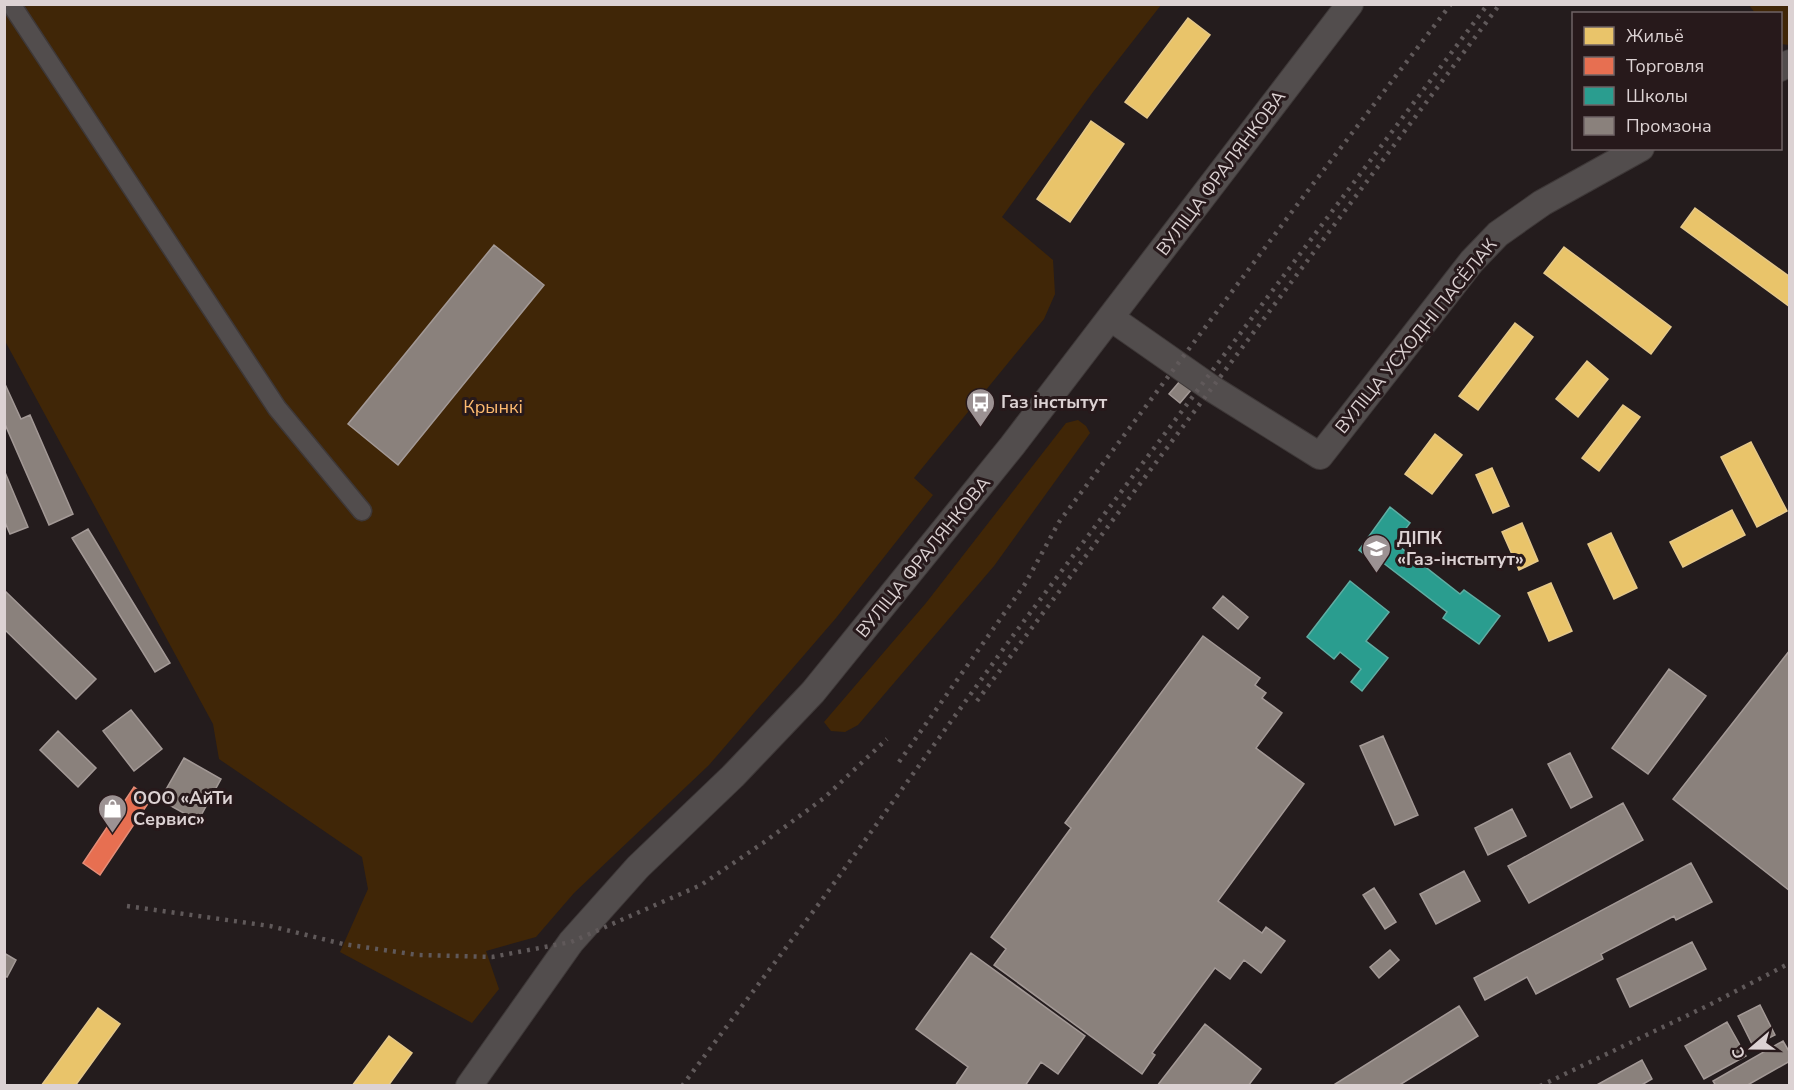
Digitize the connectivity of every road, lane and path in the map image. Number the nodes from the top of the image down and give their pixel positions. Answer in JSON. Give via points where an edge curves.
{"nodes":[{"id":1,"x":11,"y":4,"type":"edge"},
{"id":2,"x":1350,"y":4,"type":"edge"},
{"id":3,"x":1637,"y":150,"type":"edge"},
{"id":4,"x":1111,"y":318,"type":"junction"},
{"id":5,"x":362,"y":511,"type":"dead end"},
{"id":6,"x":468,"y":1086,"type":"edge"}],
"edges":[{"from":1,"to":5,"type":"street","via":[[277,408]]},
{"from":2,"to":4,"type":"main road","name":"ВУЛІЦА ФРАЛЯНКОВА"},
{"from":3,"to":4,"type":"main road","name":"ВУЛІЦА УСХОДНІ ПАСЁЛАК","via":[[1542,203],[1498,234],[1472,261],[1320,456],[1211,388]]},
{"from":4,"to":6,"type":"main road","name":"ВУЛІЦА ФРАЛЯНКОВА","via":[[813,692],[638,867],[571,942]]}]}
